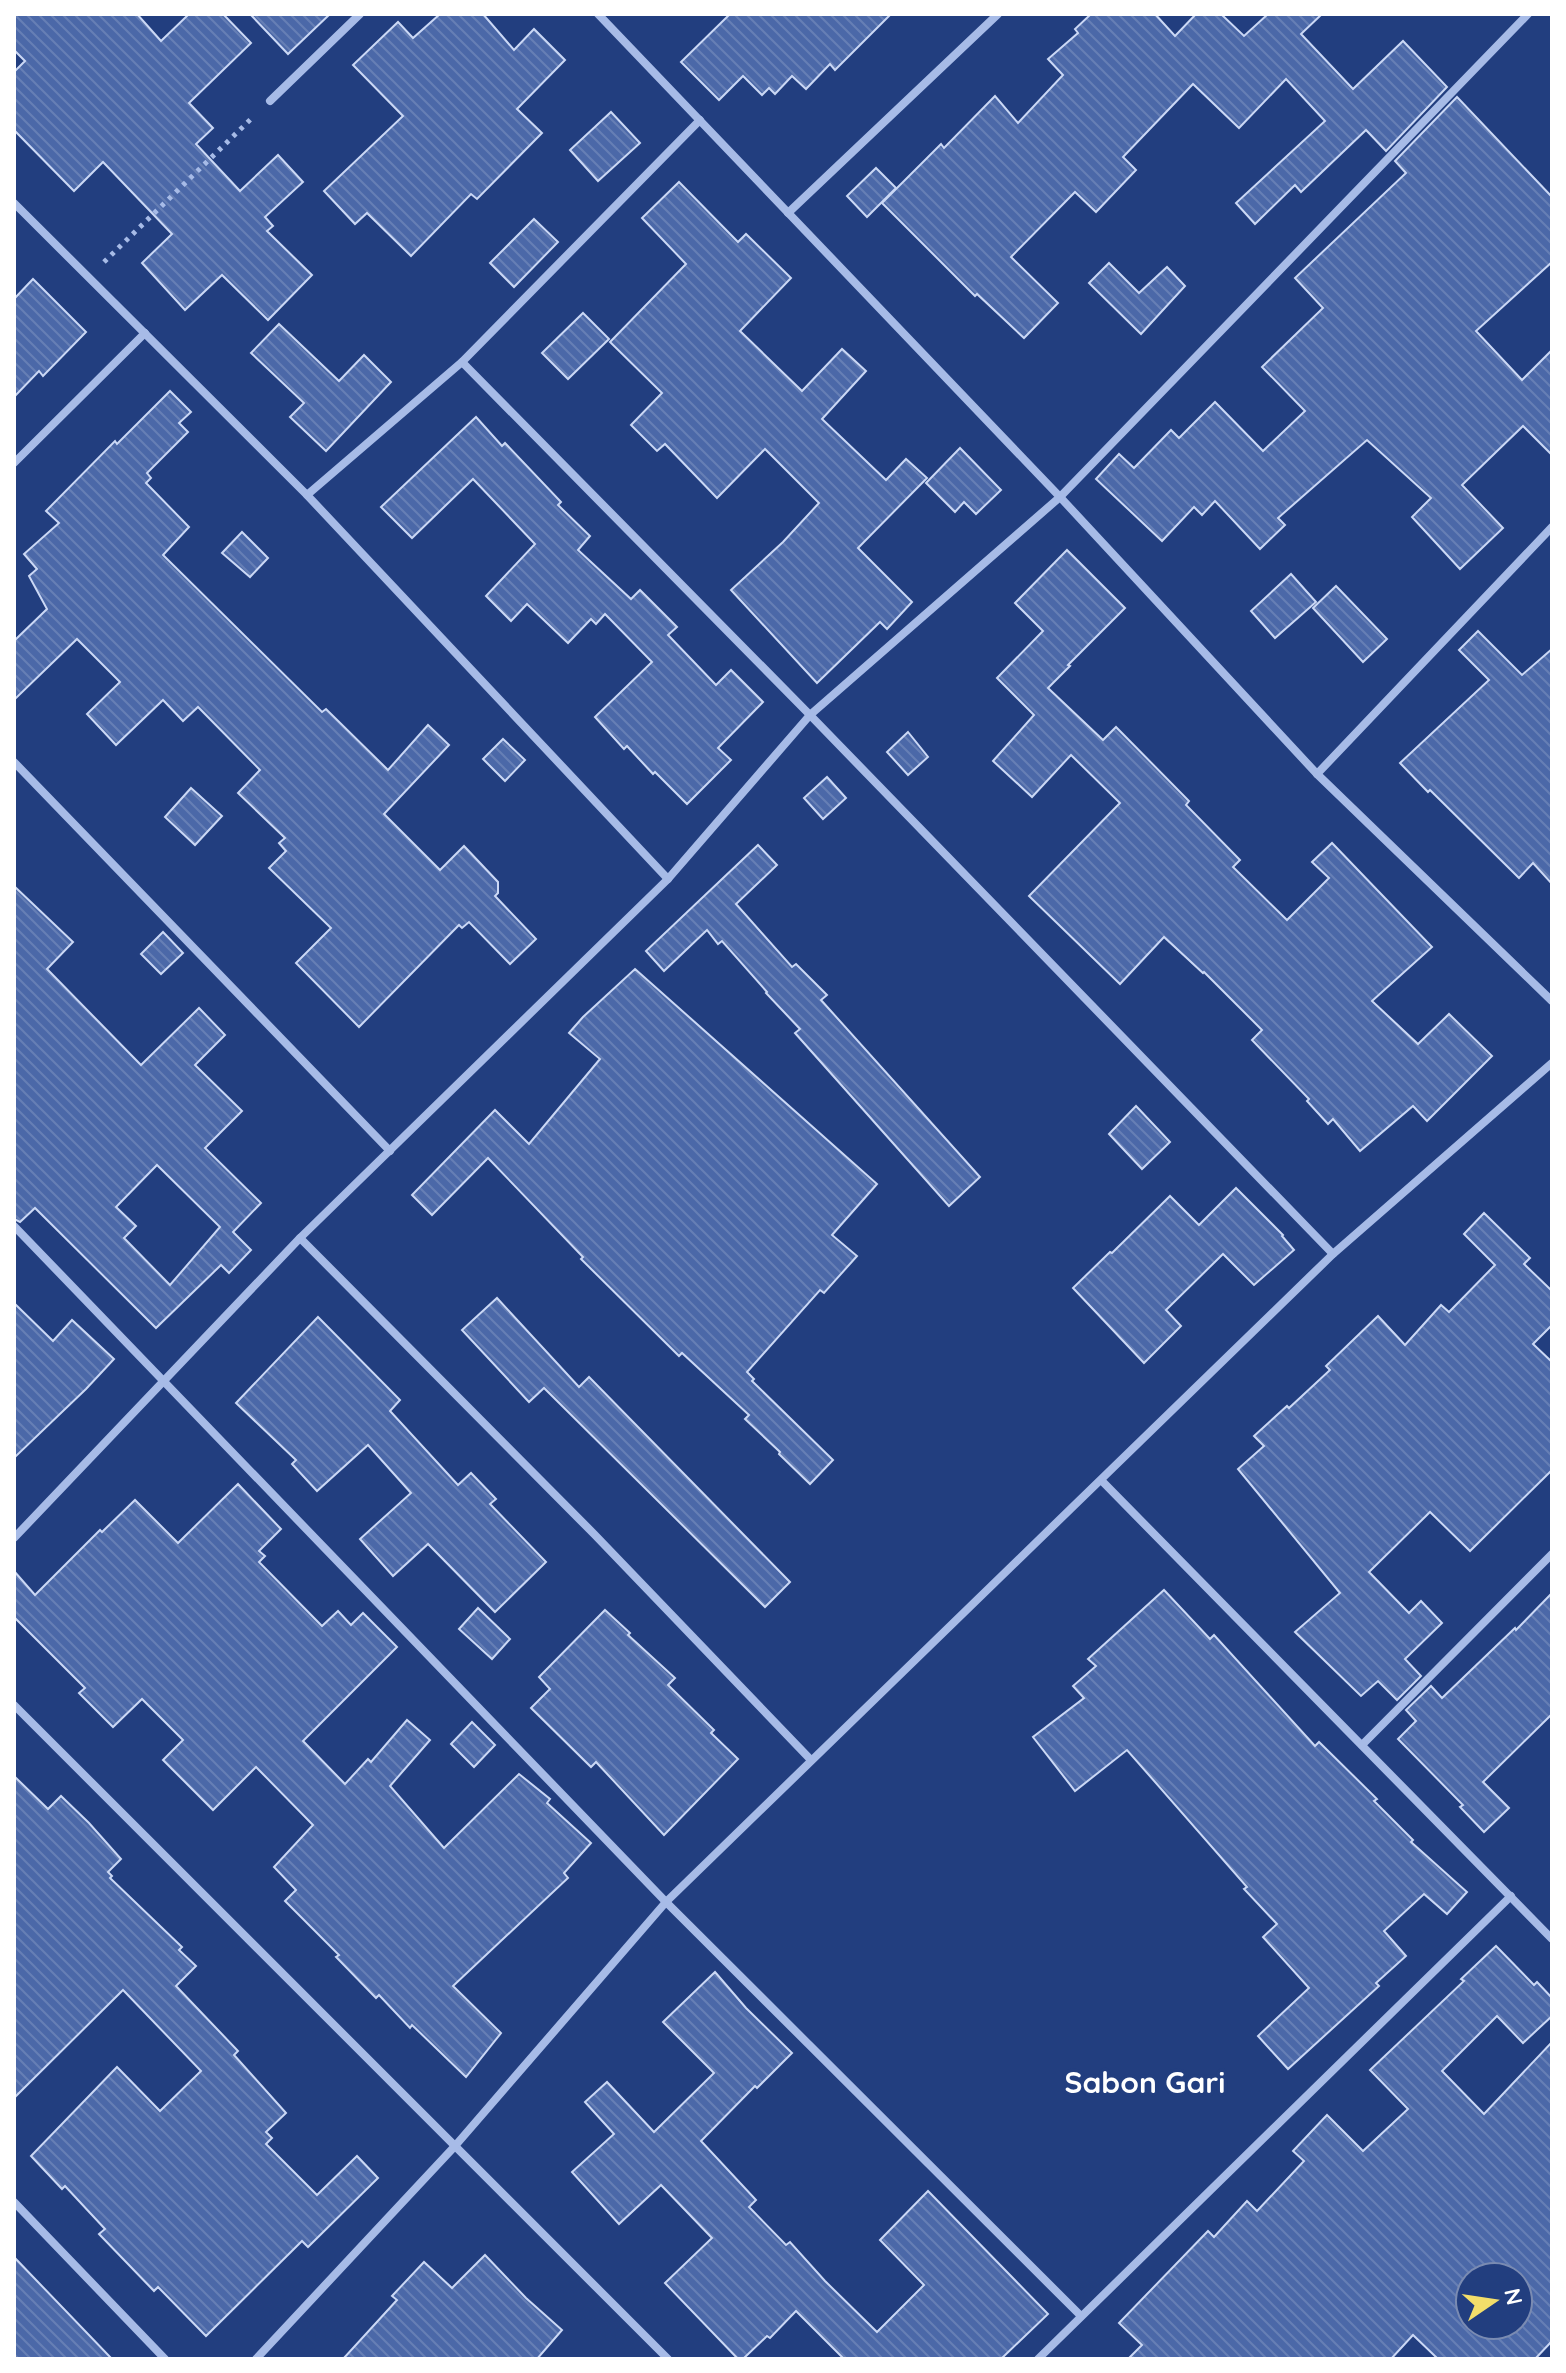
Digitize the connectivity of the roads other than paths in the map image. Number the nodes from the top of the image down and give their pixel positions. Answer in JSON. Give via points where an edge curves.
{"nodes":[{"id":1,"x":360,"y":14,"type":"edge"},
{"id":2,"x":598,"y":14,"type":"edge"},
{"id":3,"x":998,"y":14,"type":"edge"},
{"id":4,"x":1528,"y":14,"type":"edge"},
{"id":5,"x":270,"y":101,"type":"road end"},
{"id":6,"x":700,"y":120,"type":"junction"},
{"id":7,"x":14,"y":203,"type":"edge"},
{"id":8,"x":788,"y":213,"type":"junction"},
{"id":9,"x":145,"y":333,"type":"junction"},
{"id":10,"x":462,"y":362,"type":"junction"},
{"id":11,"x":14,"y":463,"type":"edge"},
{"id":12,"x":307,"y":495,"type":"junction"},
{"id":13,"x":1060,"y":497,"type":"junction"},
{"id":14,"x":1552,"y":527,"type":"edge"},
{"id":15,"x":810,"y":715,"type":"junction"},
{"id":16,"x":14,"y":762,"type":"edge"},
{"id":17,"x":1317,"y":774,"type":"junction"},
{"id":18,"x":668,"y":879,"type":"junction"},
{"id":19,"x":1552,"y":1001,"type":"edge"},
{"id":20,"x":1552,"y":1063,"type":"edge"},
{"id":21,"x":390,"y":1151,"type":"junction"},
{"id":22,"x":14,"y":1226,"type":"edge"},
{"id":23,"x":300,"y":1238,"type":"junction"},
{"id":24,"x":1333,"y":1254,"type":"junction"},
{"id":25,"x":164,"y":1381,"type":"junction"},
{"id":26,"x":1102,"y":1481,"type":"junction"},
{"id":27,"x":14,"y":1538,"type":"edge"},
{"id":28,"x":1552,"y":1554,"type":"edge"},
{"id":29,"x":14,"y":1705,"type":"edge"},
{"id":30,"x":1362,"y":1745,"type":"junction"},
{"id":31,"x":811,"y":1760,"type":"junction"},
{"id":32,"x":1511,"y":1896,"type":"junction"},
{"id":33,"x":666,"y":1902,"type":"junction"},
{"id":34,"x":1552,"y":1939,"type":"edge"},
{"id":35,"x":455,"y":2146,"type":"junction"},
{"id":36,"x":14,"y":2202,"type":"edge"},
{"id":37,"x":1081,"y":2316,"type":"junction"},
{"id":38,"x":165,"y":2359,"type":"edge"},
{"id":39,"x":256,"y":2359,"type":"edge"},
{"id":40,"x":668,"y":2359,"type":"edge"},
{"id":41,"x":1038,"y":2359,"type":"edge"}],
"edges":[{"from":1,"to":5,"type":"street"},
{"from":2,"to":6,"type":"street"},
{"from":3,"to":8,"type":"street"},
{"from":4,"to":13,"type":"street"},
{"from":6,"to":8,"type":"street"},
{"from":6,"to":10,"type":"street"},
{"from":7,"to":9,"type":"street"},
{"from":8,"to":13,"type":"street"},
{"from":9,"to":11,"type":"street"},
{"from":9,"to":12,"type":"street"},
{"from":10,"to":12,"type":"street"},
{"from":10,"to":15,"type":"street"},
{"from":12,"to":18,"type":"street"},
{"from":13,"to":15,"type":"street"},
{"from":13,"to":17,"type":"street"},
{"from":14,"to":17,"type":"street"},
{"from":15,"to":18,"type":"street"},
{"from":15,"to":24,"type":"street"},
{"from":16,"to":21,"type":"street"},
{"from":17,"to":19,"type":"street"},
{"from":18,"to":21,"type":"street"},
{"from":20,"to":24,"type":"street"},
{"from":21,"to":23,"type":"street"},
{"from":22,"to":25,"type":"street"},
{"from":23,"to":25,"type":"street"},
{"from":23,"to":31,"type":"street"},
{"from":24,"to":26,"type":"street"},
{"from":25,"to":27,"type":"street"},
{"from":25,"to":33,"type":"street"},
{"from":26,"to":30,"type":"street"},
{"from":26,"to":31,"type":"street"},
{"from":28,"to":30,"type":"street"},
{"from":29,"to":35,"type":"street"},
{"from":30,"to":32,"type":"street"},
{"from":31,"to":33,"type":"street"},
{"from":32,"to":34,"type":"street"},
{"from":32,"to":37,"type":"street"},
{"from":33,"to":35,"type":"street"},
{"from":33,"to":37,"type":"street"},
{"from":35,"to":39,"type":"street"},
{"from":35,"to":40,"type":"street"},
{"from":36,"to":38,"type":"street"},
{"from":37,"to":41,"type":"street"}]}
